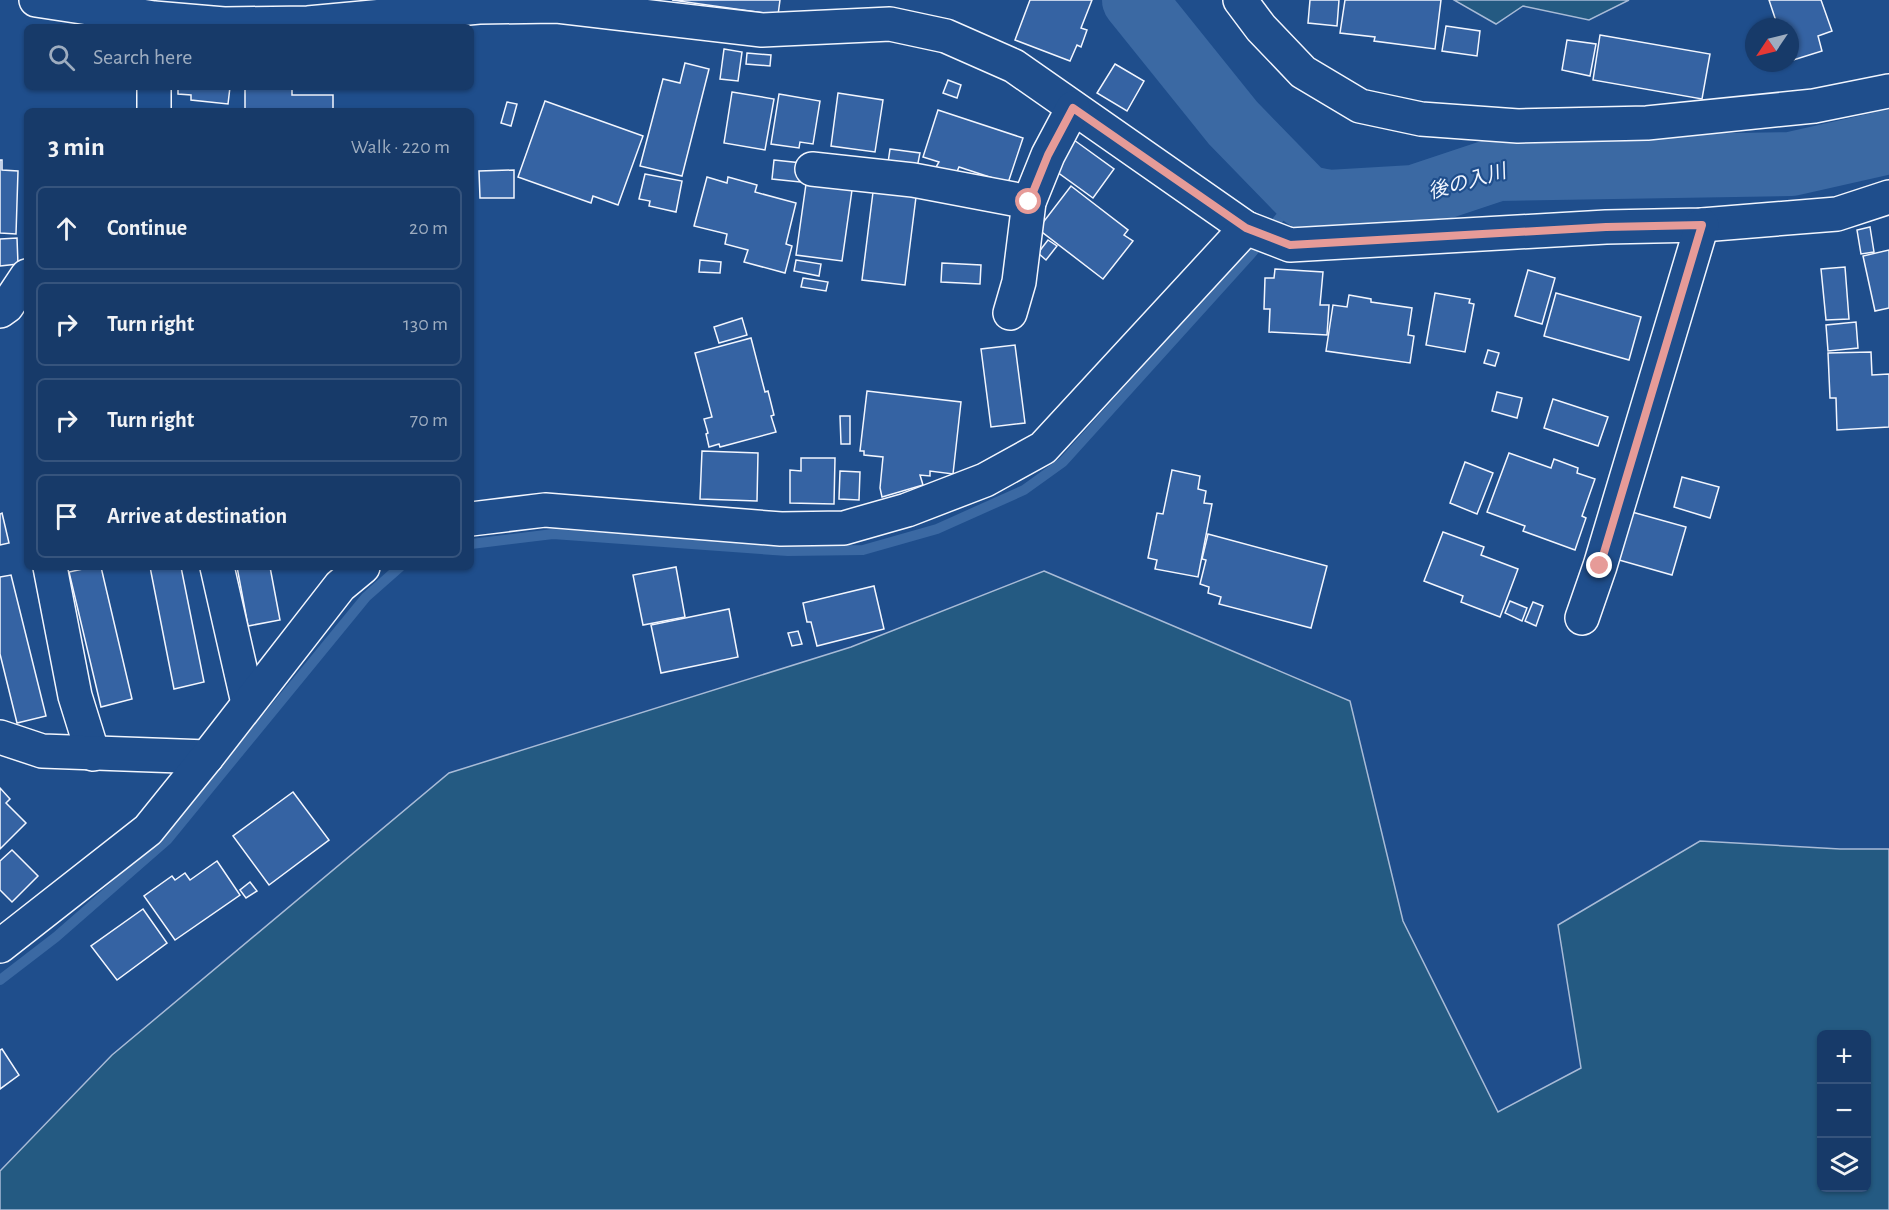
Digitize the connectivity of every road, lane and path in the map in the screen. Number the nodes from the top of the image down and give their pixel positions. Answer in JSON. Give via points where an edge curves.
{"nodes":[{"id":1,"x":36,"y":0,"type":"edge"},
{"id":2,"x":1240,"y":0,"type":"edge"},
{"id":3,"x":422,"y":6,"type":"edge"},
{"id":4,"x":154,"y":23,"type":"edge"},
{"id":5,"x":154,"y":90,"type":"edge"},
{"id":6,"x":1889,"y":91,"type":"edge"},
{"id":7,"x":154,"y":108,"type":"edge"},
{"id":8,"x":1073,"y":108,"type":"junction"},
{"id":9,"x":812,"y":169,"type":"dead end"},
{"id":10,"x":1889,"y":198,"type":"edge"},
{"id":11,"x":1029,"y":202,"type":"junction"},
{"id":12,"x":1702,"y":225,"type":"junction"},
{"id":13,"x":1260,"y":234,"type":"junction"},
{"id":14,"x":24,"y":280,"type":"edge"},
{"id":15,"x":0,"y":311,"type":"edge"},
{"id":16,"x":1010,"y":313,"type":"dead end"},
{"id":17,"x":474,"y":519,"type":"edge"},
{"id":18,"x":51,"y":570,"type":"edge"},
{"id":19,"x":218,"y":570,"type":"edge"},
{"id":20,"x":359,"y":570,"type":"edge"},
{"id":21,"x":1582,"y":618,"type":"dead end"},
{"id":22,"x":248,"y":703,"type":"junction"},
{"id":23,"x":0,"y":737,"type":"edge"},
{"id":24,"x":93,"y":754,"type":"junction"},
{"id":25,"x":207,"y":758,"type":"junction"},
{"id":26,"x":0,"y":946,"type":"edge"}],
"edges":[{"from":1,"to":4,"type":"street"},
{"from":2,"to":6,"type":"street","via":[[1303,72],[1360,106],[1421,119],[1518,126],[1647,123],[1814,106]]},
{"from":3,"to":4,"type":"street","via":[[296,23]]},
{"from":3,"to":8,"type":"street","via":[[557,6],[762,30],[890,24],[946,36],[1014,66]]},
{"from":5,"to":7,"type":"street"},
{"from":8,"to":11,"type":"street"},
{"from":8,"to":13,"type":"street"},
{"from":9,"to":11,"type":"street","via":[[913,180]]},
{"from":10,"to":12,"type":"street","via":[[1837,214]]},
{"from":11,"to":16,"type":"street","via":[[1019,282]]},
{"from":12,"to":13,"type":"street","via":[[1290,245]]},
{"from":12,"to":21,"type":"street"},
{"from":13,"to":17,"type":"street","via":[[1043,448],[986,480],[907,510],[844,528],[781,529],[545,510]]},
{"from":14,"to":15,"type":"street"},
{"from":18,"to":24,"type":"street","via":[[75,696]]},
{"from":19,"to":22,"type":"street"},
{"from":20,"to":22,"type":"street","via":[[340,586]]},
{"from":22,"to":25,"type":"street"},
{"from":23,"to":24,"type":"street","via":[[42,751]]},
{"from":24,"to":25,"type":"street"},
{"from":25,"to":26,"type":"street","via":[[148,830]]}]}
